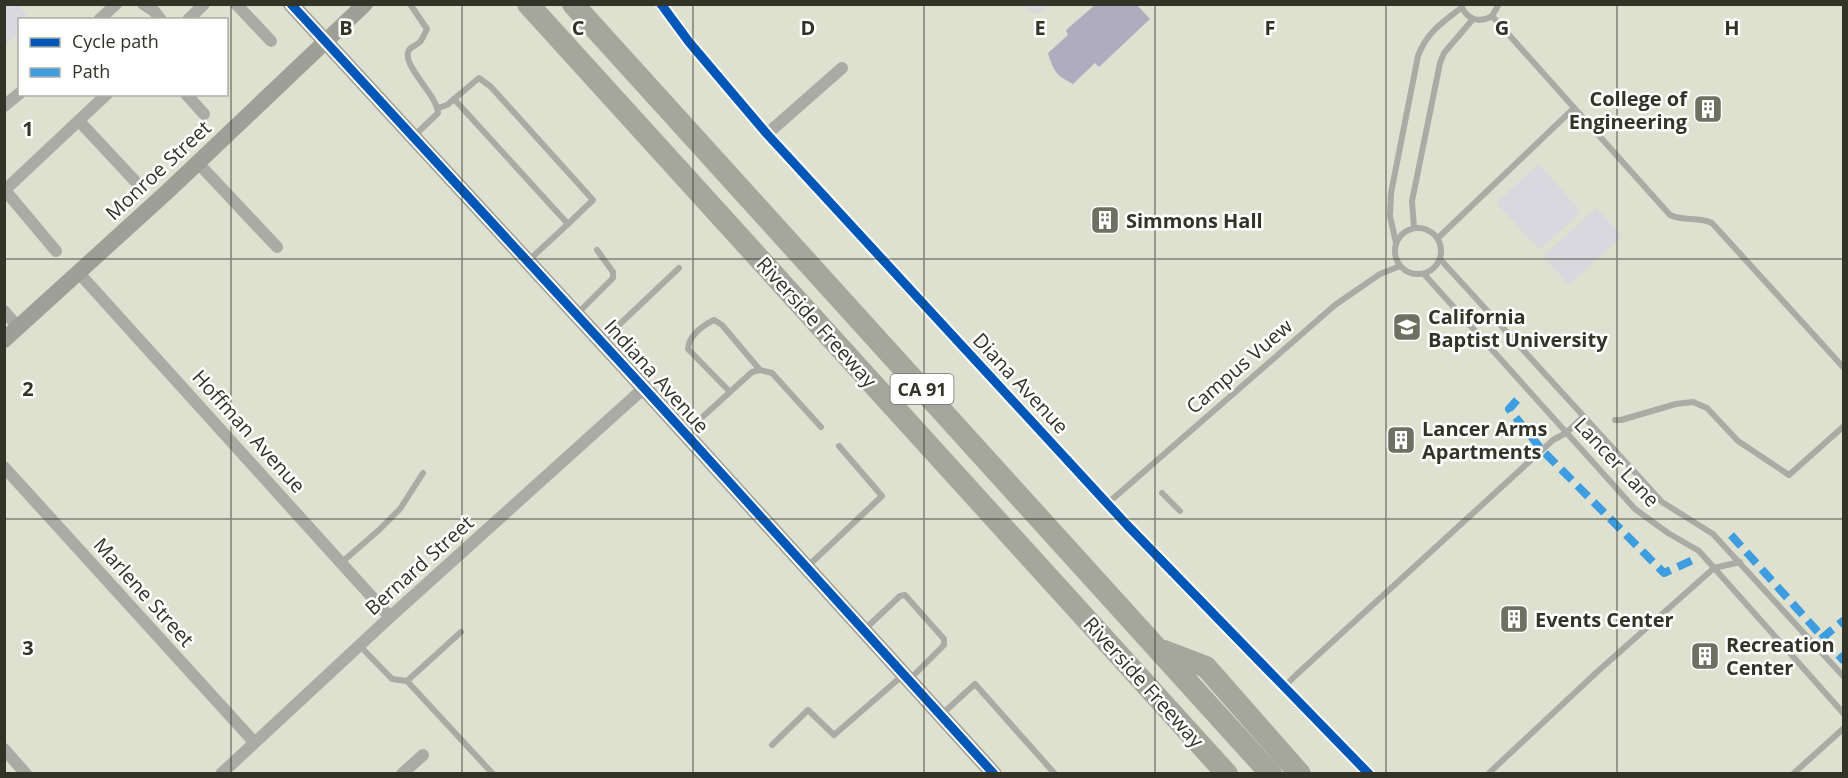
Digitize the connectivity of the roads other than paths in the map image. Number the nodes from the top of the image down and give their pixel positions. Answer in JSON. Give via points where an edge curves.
{"nodes":[{"id":1,"x":116,"y":4,"type":"edge"},
{"id":2,"x":143,"y":4,"type":"edge"},
{"id":3,"x":204,"y":4,"type":"edge"},
{"id":4,"x":236,"y":4,"type":"edge"},
{"id":5,"x":291,"y":4,"type":"edge"},
{"id":6,"x":365,"y":4,"type":"edge"},
{"id":7,"x":410,"y":4,"type":"edge"},
{"id":8,"x":528,"y":4,"type":"edge"},
{"id":9,"x":573,"y":4,"type":"edge"},
{"id":10,"x":661,"y":4,"type":"edge"},
{"id":11,"x":1499,"y":4,"type":"edge"},
{"id":12,"x":1461,"y":6,"type":"edge"},
{"id":13,"x":1492,"y":16,"type":"junction"},
{"id":14,"x":101,"y":18,"type":"edge"},
{"id":15,"x":159,"y":18,"type":"edge"},
{"id":16,"x":190,"y":18,"type":"edge"},
{"id":17,"x":1473,"y":19,"type":"junction"},
{"id":18,"x":271,"y":41,"type":"dead end"},
{"id":19,"x":325,"y":42,"type":"junction"},
{"id":20,"x":843,"y":68,"type":"dead end"},
{"id":21,"x":18,"y":95,"type":"edge"},
{"id":22,"x":105,"y":96,"type":"edge"},
{"id":23,"x":188,"y":96,"type":"edge"},
{"id":24,"x":454,"y":99,"type":"junction"},
{"id":25,"x":4,"y":106,"type":"edge"},
{"id":26,"x":438,"y":108,"type":"junction"},
{"id":27,"x":1574,"y":109,"type":"junction"},
{"id":28,"x":204,"y":114,"type":"dead end"},
{"id":29,"x":79,"y":121,"type":"junction"},
{"id":30,"x":767,"y":134,"type":"junction"},
{"id":31,"x":413,"y":138,"type":"junction"},
{"id":32,"x":198,"y":163,"type":"junction"},
{"id":33,"x":135,"y":181,"type":"dead end"},
{"id":34,"x":5,"y":190,"type":"edge"},
{"id":35,"x":568,"y":224,"type":"junction"},
{"id":36,"x":1414,"y":228,"type":"junction"},
{"id":37,"x":1438,"y":238,"type":"junction"},
{"id":38,"x":1396,"y":243,"type":"junction"},
{"id":39,"x":277,"y":247,"type":"dead end"},
{"id":40,"x":597,"y":250,"type":"dead end"},
{"id":41,"x":56,"y":251,"type":"dead end"},
{"id":42,"x":1440,"y":259,"type":"junction"},
{"id":43,"x":528,"y":261,"type":"junction"},
{"id":44,"x":1400,"y":266,"type":"junction"},
{"id":45,"x":679,"y":268,"type":"dead end"},
{"id":46,"x":78,"y":272,"type":"junction"},
{"id":47,"x":1424,"y":274,"type":"junction"},
{"id":48,"x":4,"y":312,"type":"edge"},
{"id":49,"x":576,"y":315,"type":"junction"},
{"id":50,"x":8,"y":336,"type":"edge"},
{"id":51,"x":602,"y":342,"type":"junction"},
{"id":52,"x":1844,"y":368,"type":"edge"},
{"id":53,"x":760,"y":370,"type":"junction"},
{"id":54,"x":644,"y":388,"type":"junction"},
{"id":55,"x":730,"y":392,"type":"junction"},
{"id":56,"x":1583,"y":417,"type":"junction"},
{"id":57,"x":1615,"y":420,"type":"dead end"},
{"id":58,"x":1844,"y":426,"type":"edge"},
{"id":59,"x":821,"y":427,"type":"dead end"},
{"id":60,"x":685,"y":432,"type":"junction"},
{"id":61,"x":1566,"y":433,"type":"junction"},
{"id":62,"x":839,"y":446,"type":"dead end"},
{"id":63,"x":4,"y":467,"type":"edge"},
{"id":64,"x":423,"y":473,"type":"dead end"},
{"id":65,"x":1162,"y":493,"type":"dead end"},
{"id":66,"x":1108,"y":503,"type":"junction"},
{"id":67,"x":1180,"y":511,"type":"dead end"},
{"id":68,"x":1740,"y":562,"type":"junction"},
{"id":69,"x":341,"y":563,"type":"junction"},
{"id":70,"x":807,"y":568,"type":"junction"},
{"id":71,"x":1714,"y":568,"type":"junction"},
{"id":72,"x":390,"y":617,"type":"junction"},
{"id":73,"x":864,"y":630,"type":"junction"},
{"id":74,"x":461,"y":632,"type":"dead end"},
{"id":75,"x":359,"y":645,"type":"junction"},
{"id":76,"x":1159,"y":649,"type":"junction"},
{"id":77,"x":906,"y":677,"type":"junction"},
{"id":78,"x":1844,"y":677,"type":"edge"},
{"id":79,"x":407,"y":681,"type":"junction"},
{"id":80,"x":1285,"y":686,"type":"junction"},
{"id":81,"x":1844,"y":714,"type":"edge"},
{"id":82,"x":941,"y":715,"type":"junction"},
{"id":83,"x":1844,"y":728,"type":"edge"},
{"id":84,"x":1187,"y":729,"type":"junction"},
{"id":85,"x":254,"y":742,"type":"junction"},
{"id":86,"x":772,"y":746,"type":"dead end"},
{"id":87,"x":4,"y":750,"type":"edge"},
{"id":88,"x":423,"y":755,"type":"dead end"},
{"id":89,"x":26,"y":774,"type":"edge"},
{"id":90,"x":221,"y":774,"type":"edge"},
{"id":91,"x":402,"y":774,"type":"edge"},
{"id":92,"x":493,"y":774,"type":"edge"},
{"id":93,"x":994,"y":774,"type":"edge"},
{"id":94,"x":1054,"y":774,"type":"edge"},
{"id":95,"x":1208,"y":774,"type":"edge"},
{"id":96,"x":1227,"y":774,"type":"edge"},
{"id":97,"x":1271,"y":774,"type":"edge"},
{"id":98,"x":1300,"y":774,"type":"edge"},
{"id":99,"x":1369,"y":774,"type":"edge"},
{"id":100,"x":1488,"y":774,"type":"edge"},
{"id":101,"x":1794,"y":774,"type":"edge"}],
"edges":[{"from":1,"to":14,"type":"street"},
{"from":2,"to":15,"type":"street"},
{"from":3,"to":16,"type":"street"},
{"from":4,"to":18,"type":"street"},
{"from":5,"to":19,"type":"street","name":"Indiana Avenue"},
{"from":6,"to":19,"type":"street","name":"Monroe Street"},
{"from":7,"to":26,"type":"lane","via":[[427,29],[421,41],[409,50],[409,62]]},
{"from":8,"to":84,"type":"highway","name":"Riverside Freeway","number":"CA 91"},
{"from":9,"to":76,"type":"highway","name":"Riverside Freeway","number":"CA 91"},
{"from":10,"to":30,"type":"street","name":"Diana Avenue"},
{"from":11,"to":13,"type":"lane"},
{"from":12,"to":17,"type":"lane"},
{"from":12,"to":38,"type":"lane","via":[[1430,33],[1418,56],[1391,193],[1390,216]]},
{"from":13,"to":17,"type":"lane"},
{"from":13,"to":27,"type":"lane"},
{"from":17,"to":36,"type":"lane","via":[[1440,63],[1412,201]]},
{"from":19,"to":31,"type":"street","name":"Indiana Avenue"},
{"from":19,"to":32,"type":"street","name":"Monroe Street"},
{"from":20,"to":30,"type":"street"},
{"from":21,"to":25,"type":"street"},
{"from":22,"to":29,"type":"street"},
{"from":23,"to":28,"type":"street"},
{"from":24,"to":26,"type":"lane"},
{"from":24,"to":35,"type":"lane"},
{"from":24,"to":35,"type":"lane","via":[[479,78],[499,96],[593,200]]},
{"from":26,"to":31,"type":"lane","via":[[438,113]]},
{"from":27,"to":37,"type":"lane"},
{"from":27,"to":52,"type":"lane","via":[[1670,215],[1680,220],[1702,218],[1712,223]]},
{"from":29,"to":33,"type":"street"},
{"from":29,"to":34,"type":"street"},
{"from":30,"to":66,"type":"street","name":"Diana Avenue"},
{"from":31,"to":43,"type":"street","name":"Indiana Avenue"},
{"from":32,"to":39,"type":"street"},
{"from":32,"to":46,"type":"street","name":"Monroe Street"},
{"from":34,"to":41,"type":"street"},
{"from":35,"to":43,"type":"lane"},
{"from":36,"to":37,"type":"lane","via":[[1428,230]]},
{"from":36,"to":38,"type":"lane"},
{"from":37,"to":42,"type":"lane"},
{"from":38,"to":44,"type":"lane"},
{"from":40,"to":49,"type":"lane","via":[[613,278]]},
{"from":42,"to":47,"type":"lane","via":[[1434,269]]},
{"from":42,"to":56,"type":"lane","name":"Lancer Lane"},
{"from":43,"to":49,"type":"street","name":"Indiana Avenue"},
{"from":44,"to":47,"type":"lane","via":[[1410,273]]},
{"from":44,"to":66,"type":"lane","name":"Campus Vuew","via":[[1380,274],[1335,305]]},
{"from":45,"to":51,"type":"lane"},
{"from":46,"to":50,"type":"street","name":"Monroe Street"},
{"from":46,"to":69,"type":"street","name":"Hoffman Avenue"},
{"from":47,"to":61,"type":"lane","name":"Lancer Lane"},
{"from":48,"to":50,"type":"street"},
{"from":49,"to":51,"type":"street","name":"Indiana Avenue"},
{"from":51,"to":54,"type":"street","name":"Indiana Avenue"},
{"from":53,"to":55,"type":"lane","via":[[752,372]]},
{"from":53,"to":55,"type":"lane","via":[[722,325],[714,320],[702,326],[689,342],[688,350]]},
{"from":53,"to":59,"type":"lane","via":[[772,373]]},
{"from":54,"to":60,"type":"street","name":"Indiana Avenue"},
{"from":54,"to":72,"type":"street","name":"Bernard Street"},
{"from":55,"to":60,"type":"lane"},
{"from":56,"to":61,"type":"lane"},
{"from":56,"to":68,"type":"lane","name":"Lancer Lane","via":[[1662,502],[1713,534]]},
{"from":57,"to":58,"type":"lane","via":[[1693,402],[1707,408],[1738,441],[1789,475]]},
{"from":60,"to":70,"type":"street","name":"Indiana Avenue"},
{"from":61,"to":71,"type":"lane","name":"Lancer Lane","via":[[1635,508],[1699,551]]},
{"from":61,"to":80,"type":"lane","via":[[1553,440]]},
{"from":62,"to":70,"type":"lane","via":[[882,496]]},
{"from":63,"to":85,"type":"street","name":"Marlene Street"},
{"from":64,"to":69,"type":"lane","via":[[400,509]]},
{"from":65,"to":67,"type":"lane"},
{"from":66,"to":80,"type":"street","name":"Diana Avenue"},
{"from":68,"to":71,"type":"lane"},
{"from":68,"to":78,"type":"lane","name":"Lancer Lane"},
{"from":69,"to":72,"type":"street","name":"Hoffman Avenue"},
{"from":70,"to":73,"type":"street","name":"Indiana Avenue"},
{"from":71,"to":81,"type":"lane","name":"Lancer Lane"},
{"from":71,"to":100,"type":"lane"},
{"from":72,"to":75,"type":"street","name":"Bernard Street"},
{"from":73,"to":77,"type":"street","name":"Indiana Avenue"},
{"from":73,"to":77,"type":"lane","via":[[905,595],[944,639],[944,645]]},
{"from":74,"to":79,"type":"lane"},
{"from":75,"to":79,"type":"lane","via":[[392,679]]},
{"from":75,"to":85,"type":"street","name":"Bernard Street"},
{"from":76,"to":97,"type":"highway","name":"Riverside Freeway","number":"CA 91"},
{"from":76,"to":98,"type":"highway","via":[[1206,667]]},
{"from":77,"to":82,"type":"street","name":"Indiana Avenue"},
{"from":77,"to":86,"type":"lane","via":[[834,735],[808,710]]},
{"from":79,"to":92,"type":"lane"},
{"from":80,"to":99,"type":"street","name":"Diana Avenue"},
{"from":82,"to":93,"type":"street","name":"Indiana Avenue"},
{"from":82,"to":94,"type":"lane","via":[[975,684]]},
{"from":83,"to":101,"type":"lane"},
{"from":84,"to":95,"type":"highway"},
{"from":84,"to":96,"type":"highway","name":"Riverside Freeway","number":"CA 91"},
{"from":85,"to":90,"type":"street","name":"Bernard Street"},
{"from":87,"to":89,"type":"street"},
{"from":88,"to":91,"type":"street"}]}
